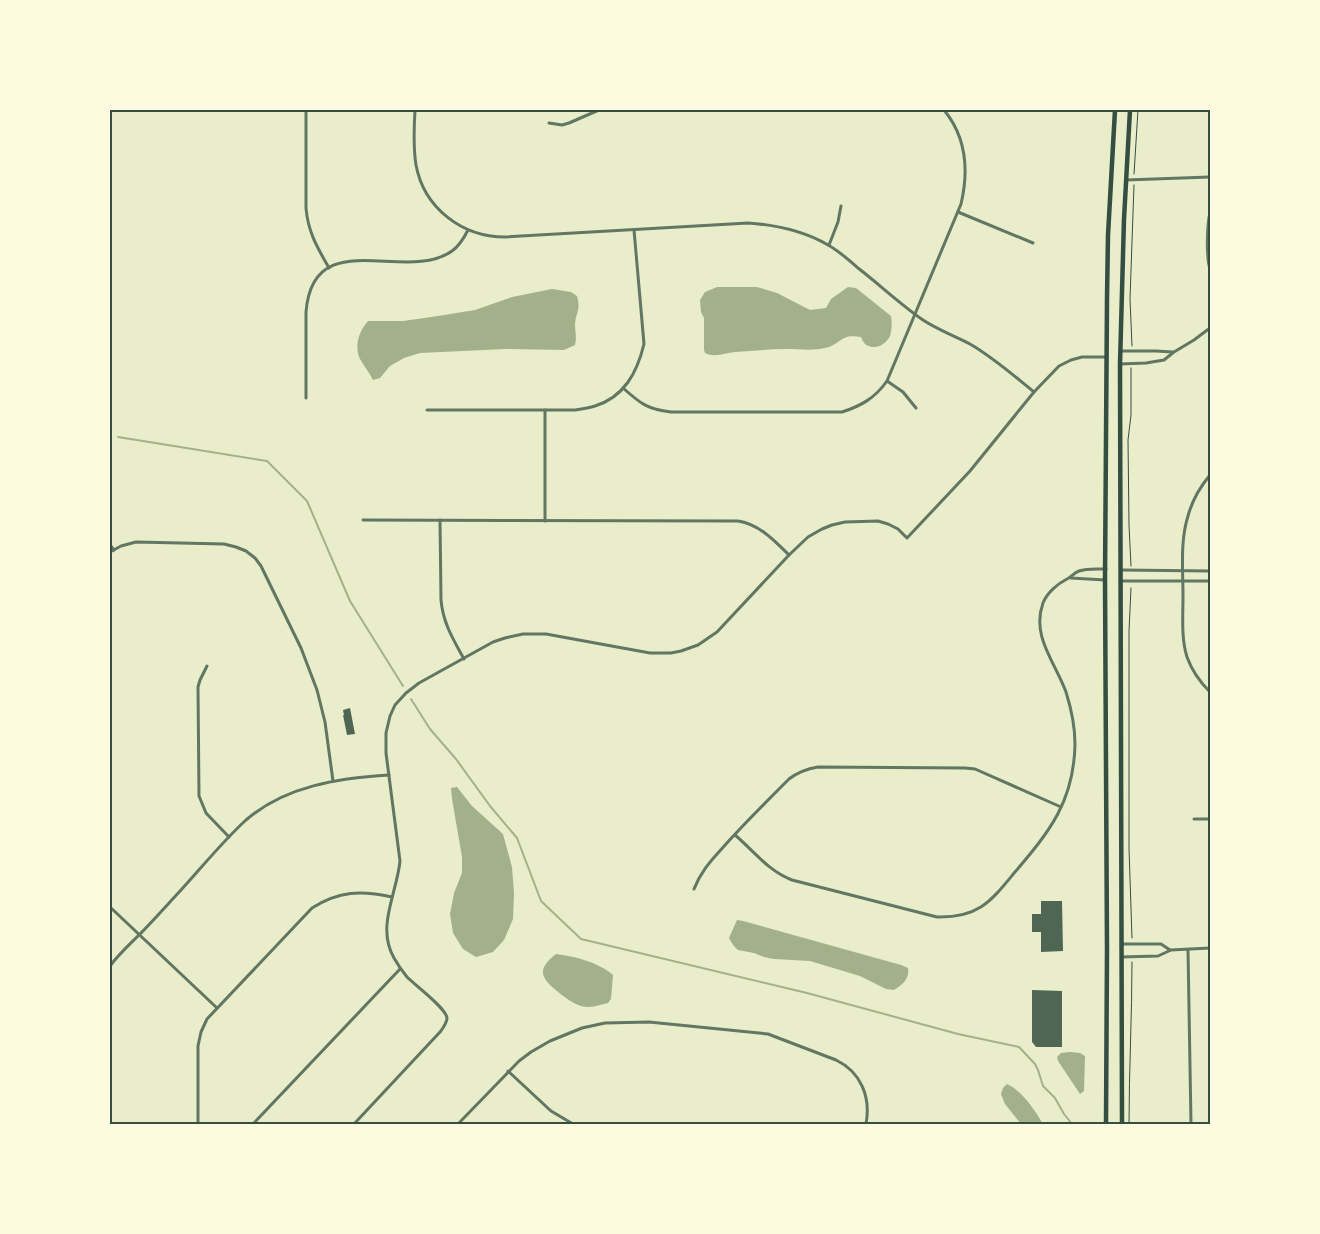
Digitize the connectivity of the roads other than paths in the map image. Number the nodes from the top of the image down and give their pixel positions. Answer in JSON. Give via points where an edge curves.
{"nodes":[{"id":1,"x":306,"y":110,"type":"edge"},
{"id":2,"x":415,"y":110,"type":"edge"},
{"id":3,"x":599,"y":110,"type":"edge"},
{"id":4,"x":945,"y":110,"type":"edge"},
{"id":5,"x":1114,"y":110,"type":"edge"},
{"id":6,"x":1130,"y":110,"type":"edge"},
{"id":7,"x":549,"y":123,"type":"dead end"},
{"id":8,"x":1210,"y":177,"type":"edge"},
{"id":9,"x":1126,"y":180,"type":"junction"},
{"id":10,"x":841,"y":206,"type":"dead end"},
{"id":11,"x":958,"y":212,"type":"junction"},
{"id":12,"x":1210,"y":212,"type":"edge"},
{"id":13,"x":468,"y":230,"type":"junction"},
{"id":14,"x":634,"y":230,"type":"junction"},
{"id":15,"x":1033,"y":243,"type":"dead end"},
{"id":16,"x":829,"y":245,"type":"junction"},
{"id":17,"x":329,"y":268,"type":"junction"},
{"id":18,"x":1210,"y":269,"type":"edge"},
{"id":19,"x":915,"y":314,"type":"junction"},
{"id":20,"x":1210,"y":328,"type":"edge"},
{"id":21,"x":1121,"y":351,"type":"junction"},
{"id":22,"x":1174,"y":352,"type":"junction"},
{"id":23,"x":1107,"y":357,"type":"junction"},
{"id":24,"x":1120,"y":364,"type":"junction"},
{"id":25,"x":887,"y":381,"type":"junction"},
{"id":26,"x":623,"y":388,"type":"junction"},
{"id":27,"x":1034,"y":392,"type":"junction"},
{"id":28,"x":306,"y":398,"type":"dead end"},
{"id":29,"x":916,"y":408,"type":"dead end"},
{"id":30,"x":427,"y":410,"type":"dead end"},
{"id":31,"x":544,"y":410,"type":"junction"},
{"id":32,"x":1210,"y":476,"type":"edge"},
{"id":33,"x":363,"y":520,"type":"dead end"},
{"id":34,"x":440,"y":520,"type":"junction"},
{"id":35,"x":545,"y":521,"type":"junction"},
{"id":36,"x":110,"y":545,"type":"edge"},
{"id":37,"x":112,"y":551,"type":"edge"},
{"id":38,"x":789,"y":555,"type":"junction"},
{"id":39,"x":1106,"y":569,"type":"junction"},
{"id":40,"x":1120,"y":570,"type":"junction"},
{"id":41,"x":1183,"y":570,"type":"junction"},
{"id":42,"x":1210,"y":570,"type":"edge"},
{"id":43,"x":1071,"y":578,"type":"junction"},
{"id":44,"x":1105,"y":580,"type":"junction"},
{"id":45,"x":1120,"y":581,"type":"junction"},
{"id":46,"x":1183,"y":581,"type":"junction"},
{"id":47,"x":1210,"y":581,"type":"edge"},
{"id":48,"x":464,"y":659,"type":"junction"},
{"id":49,"x":207,"y":666,"type":"dead end"},
{"id":50,"x":1210,"y":692,"type":"edge"},
{"id":51,"x":389,"y":775,"type":"junction"},
{"id":52,"x":333,"y":782,"type":"junction"},
{"id":53,"x":1061,"y":808,"type":"junction"},
{"id":54,"x":1194,"y":819,"type":"dead end"},
{"id":55,"x":1210,"y":819,"type":"edge"},
{"id":56,"x":734,"y":835,"type":"junction"},
{"id":57,"x":229,"y":837,"type":"junction"},
{"id":58,"x":694,"y":889,"type":"dead end"},
{"id":59,"x":392,"y":897,"type":"junction"},
{"id":60,"x":110,"y":907,"type":"edge"},
{"id":61,"x":139,"y":935,"type":"junction"},
{"id":62,"x":1122,"y":944,"type":"junction"},
{"id":63,"x":1210,"y":948,"type":"edge"},
{"id":64,"x":1170,"y":950,"type":"junction"},
{"id":65,"x":1188,"y":950,"type":"junction"},
{"id":66,"x":1121,"y":957,"type":"junction"},
{"id":67,"x":110,"y":966,"type":"edge"},
{"id":68,"x":400,"y":969,"type":"junction"},
{"id":69,"x":217,"y":1008,"type":"junction"},
{"id":70,"x":508,"y":1072,"type":"junction"},
{"id":71,"x":198,"y":1124,"type":"edge"},
{"id":72,"x":253,"y":1124,"type":"edge"},
{"id":73,"x":354,"y":1124,"type":"edge"},
{"id":74,"x":458,"y":1124,"type":"edge"},
{"id":75,"x":573,"y":1124,"type":"edge"},
{"id":76,"x":866,"y":1124,"type":"edge"},
{"id":77,"x":1106,"y":1124,"type":"edge"},
{"id":78,"x":1122,"y":1124,"type":"edge"},
{"id":79,"x":1190,"y":1124,"type":"edge"}],
"edges":[{"from":1,"to":17,"type":"street","via":[[307,220],[312,237]]},
{"from":2,"to":13,"type":"street","via":[[416,164],[424,190],[441,212]]},
{"from":3,"to":7,"type":"street","via":[[562,125]]},
{"from":4,"to":11,"type":"street","via":[[957,130],[966,165]]},
{"from":5,"to":23,"type":"main road"},
{"from":6,"to":9,"type":"main road"},
{"from":8,"to":9,"type":"street"},
{"from":9,"to":21,"type":"main road"},
{"from":10,"to":16,"type":"street"},
{"from":11,"to":15,"type":"street"},
{"from":11,"to":19,"type":"street"},
{"from":12,"to":18,"type":"street"},
{"from":13,"to":14,"type":"street","via":[[505,237]]},
{"from":13,"to":17,"type":"street","via":[[456,248],[436,260],[352,261]]},
{"from":14,"to":16,"type":"street","via":[[759,224],[791,229]]},
{"from":14,"to":26,"type":"street","via":[[644,344],[640,362]]},
{"from":16,"to":19,"type":"street"},
{"from":17,"to":28,"type":"street","via":[[316,279],[307,299]]},
{"from":19,"to":25,"type":"street"},
{"from":19,"to":27,"type":"street","via":[[987,355]]},
{"from":20,"to":22,"type":"street"},
{"from":21,"to":22,"type":"street"},
{"from":21,"to":24,"type":"main road"},
{"from":22,"to":24,"type":"street","via":[[1164,360]]},
{"from":23,"to":27,"type":"street","via":[[1071,360],[1059,366]]},
{"from":23,"to":39,"type":"main road"},
{"from":24,"to":40,"type":"main road"},
{"from":25,"to":26,"type":"street","via":[[876,395],[855,408],[829,413],[671,412],[646,407]]},
{"from":25,"to":29,"type":"street","via":[[903,392]]},
{"from":26,"to":31,"type":"street","via":[[608,401],[594,407]]},
{"from":27,"to":38,"type":"street","via":[[970,471],[907,538],[898,529],[878,521],[844,522],[808,537]]},
{"from":30,"to":31,"type":"street"},
{"from":31,"to":35,"type":"street"},
{"from":32,"to":41,"type":"street","via":[[1188,516]]},
{"from":33,"to":34,"type":"street"},
{"from":34,"to":35,"type":"street"},
{"from":34,"to":48,"type":"street","via":[[442,613]]},
{"from":35,"to":38,"type":"street","via":[[746,522],[761,530]]},
{"from":36,"to":37,"type":"street"},
{"from":37,"to":52,"type":"street","via":[[136,542],[224,544],[246,551],[258,562],[302,648],[315,683],[323,712]]},
{"from":38,"to":48,"type":"street","via":[[716,632],[689,649],[671,653],[650,652],[546,634],[523,634],[493,642]]},
{"from":39,"to":43,"type":"street","via":[[1079,571]]},
{"from":39,"to":44,"type":"main road"},
{"from":40,"to":41,"type":"street"},
{"from":40,"to":45,"type":"main road"},
{"from":41,"to":42,"type":"street"},
{"from":41,"to":46,"type":"street"},
{"from":43,"to":44,"type":"street"},
{"from":43,"to":53,"type":"street","via":[[1049,594],[1039,618],[1041,636],[1070,706],[1074,732],[1073,767]]},
{"from":44,"to":77,"type":"main road"},
{"from":45,"to":46,"type":"street"},
{"from":45,"to":62,"type":"main road"},
{"from":46,"to":47,"type":"street"},
{"from":46,"to":50,"type":"street","via":[[1185,651],[1195,674]]},
{"from":48,"to":51,"type":"street","via":[[420,683],[396,705],[386,733]]},
{"from":49,"to":57,"type":"street","via":[[198,687],[200,796],[206,813]]},
{"from":51,"to":52,"type":"street"},
{"from":51,"to":59,"type":"street","via":[[400,861]]},
{"from":52,"to":57,"type":"street","via":[[309,787],[272,802]]},
{"from":53,"to":56,"type":"street","via":[[975,769],[818,767],[789,778]]},
{"from":53,"to":56,"type":"street","via":[[1042,840],[990,902],[969,914],[948,918],[782,876]]},
{"from":54,"to":55,"type":"street"},
{"from":56,"to":58,"type":"street","via":[[703,869]]},
{"from":57,"to":61,"type":"street"},
{"from":59,"to":68,"type":"street","via":[[387,938]]},
{"from":59,"to":69,"type":"street","via":[[361,892],[342,895],[312,908]]},
{"from":60,"to":61,"type":"street"},
{"from":61,"to":67,"type":"street"},
{"from":61,"to":69,"type":"street"},
{"from":62,"to":64,"type":"street","via":[[1161,944]]},
{"from":62,"to":66,"type":"main road"},
{"from":63,"to":65,"type":"street"},
{"from":64,"to":65,"type":"street"},
{"from":64,"to":66,"type":"street","via":[[1158,956]]},
{"from":65,"to":79,"type":"street"},
{"from":66,"to":78,"type":"main road"},
{"from":68,"to":72,"type":"street"},
{"from":68,"to":73,"type":"street","via":[[441,1008],[447,1018],[446,1023]]},
{"from":69,"to":71,"type":"street","via":[[207,1019],[198,1046]]},
{"from":70,"to":74,"type":"street"},
{"from":70,"to":75,"type":"street","via":[[551,1111]]},
{"from":70,"to":76,"type":"street","via":[[550,1041],[605,1023],[649,1022],[755,1032],[786,1040],[852,1070],[860,1080],[867,1099]]}]}
